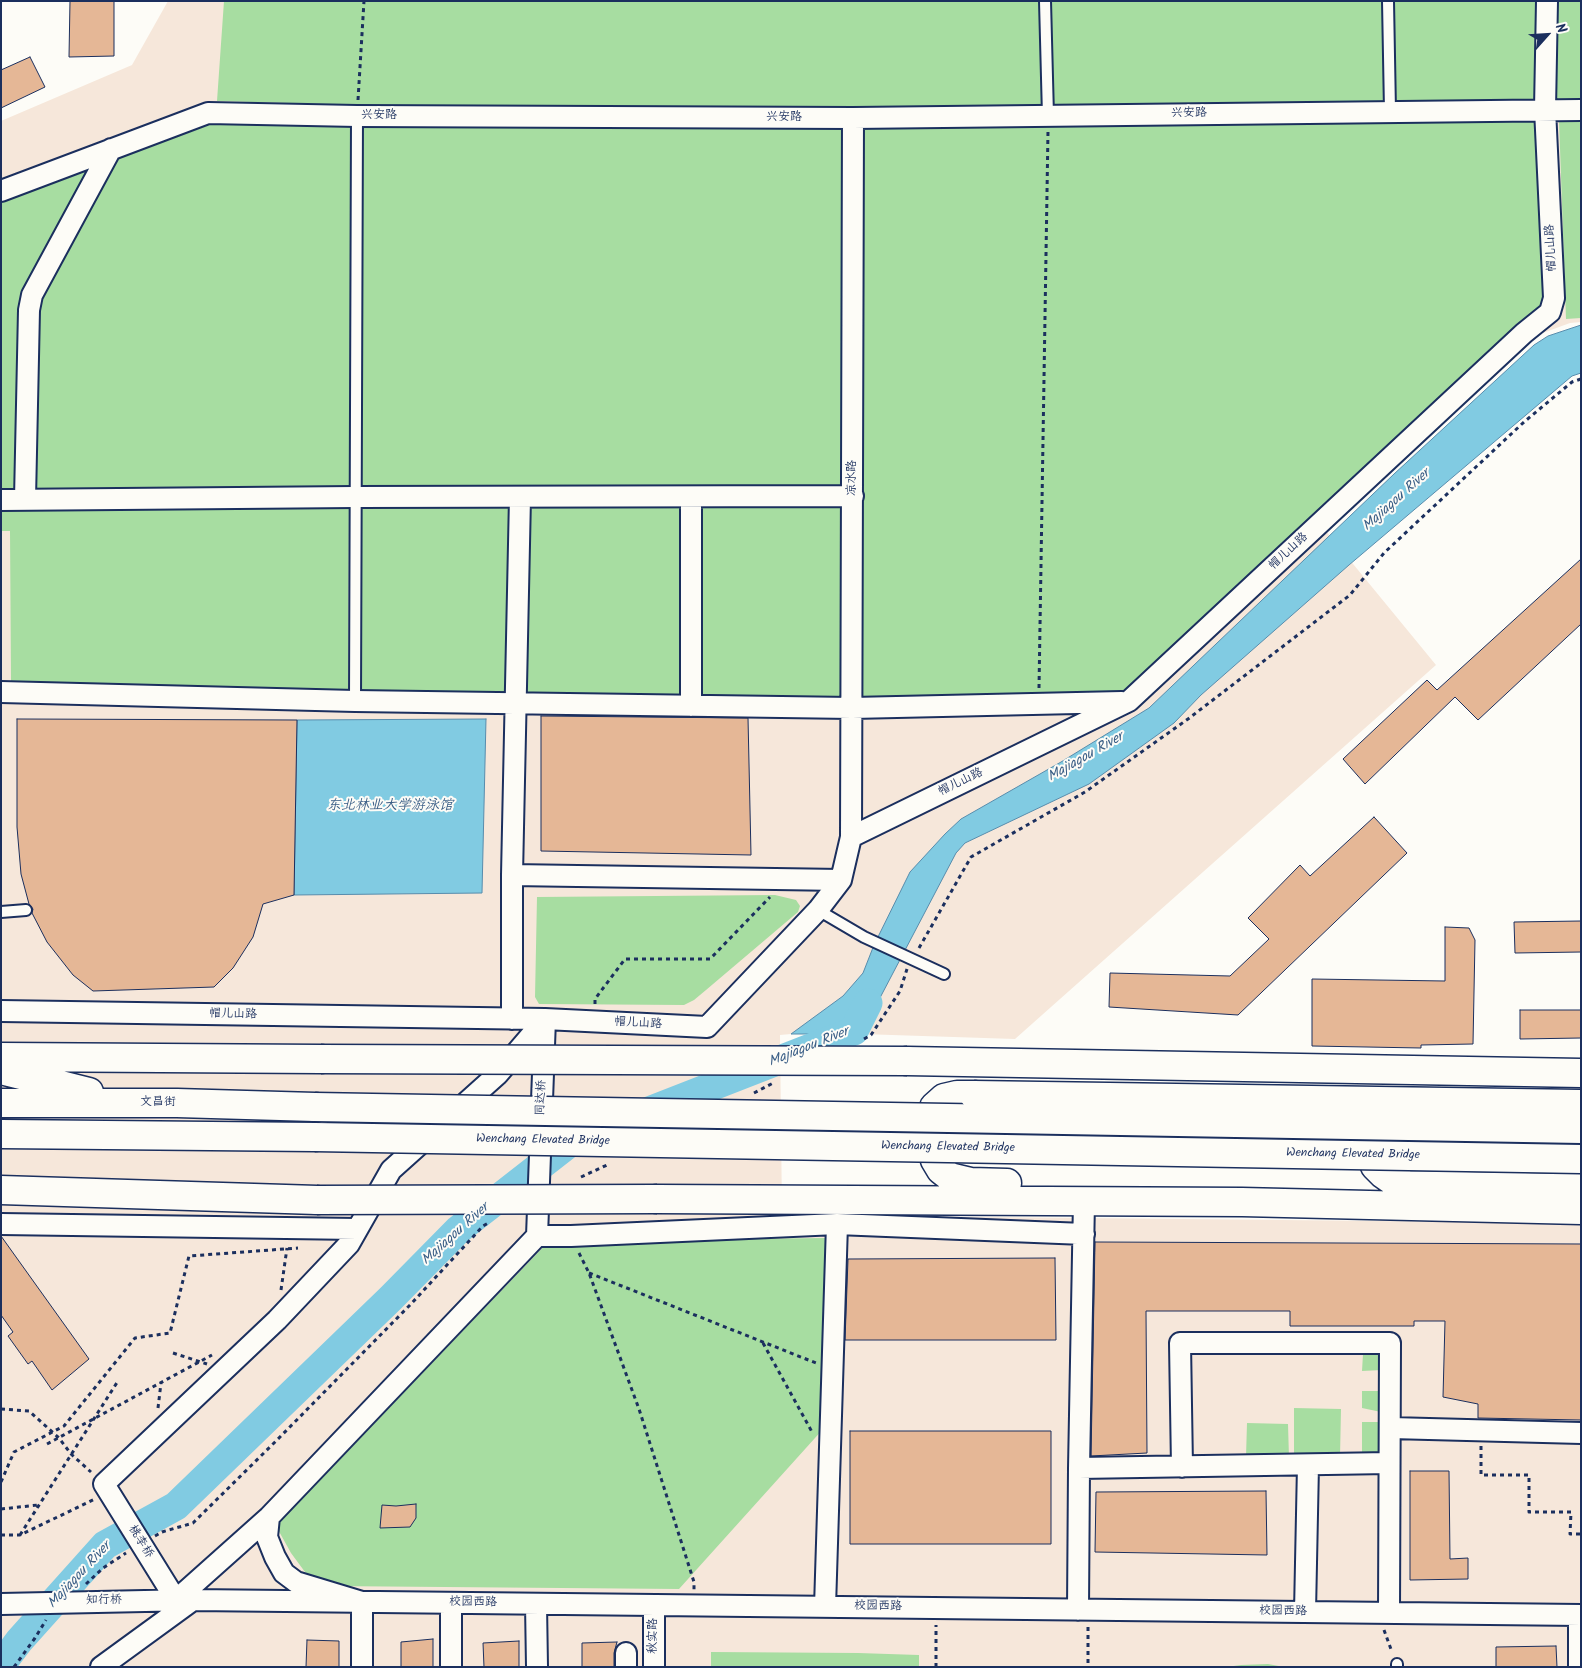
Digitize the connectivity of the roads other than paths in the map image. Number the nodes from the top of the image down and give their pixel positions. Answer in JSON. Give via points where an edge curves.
{"nodes":[{"id":1,"x":1045,"y":1,"type":"edge"},
{"id":2,"x":1388,"y":1,"type":"edge"},
{"id":3,"x":1547,"y":1,"type":"edge"},
{"id":4,"x":1545,"y":110,"type":"junction"},
{"id":5,"x":1581,"y":110,"type":"edge"},
{"id":6,"x":1390,"y":111,"type":"junction"},
{"id":7,"x":357,"y":116,"type":"junction"},
{"id":8,"x":1048,"y":116,"type":"junction"},
{"id":9,"x":853,"y":118,"type":"junction"},
{"id":10,"x":111,"y":149,"type":"junction"},
{"id":11,"x":1,"y":190,"type":"edge"},
{"id":12,"x":852,"y":496,"type":"junction"},
{"id":13,"x":355,"y":497,"type":"junction"},
{"id":14,"x":520,"y":497,"type":"junction"},
{"id":15,"x":691,"y":497,"type":"junction"},
{"id":16,"x":25,"y":499,"type":"junction"},
{"id":17,"x":1,"y":500,"type":"edge"},
{"id":18,"x":1,"y":692,"type":"edge"},
{"id":19,"x":355,"y":701,"type":"junction"},
{"id":20,"x":1129,"y":701,"type":"junction"},
{"id":21,"x":516,"y":703,"type":"junction"},
{"id":22,"x":691,"y":706,"type":"junction"},
{"id":23,"x":852,"y":708,"type":"junction"},
{"id":24,"x":852,"y":837,"type":"junction"},
{"id":25,"x":512,"y":875,"type":"junction"},
{"id":26,"x":841,"y":880,"type":"junction"},
{"id":27,"x":26,"y":910,"type":"dead end"},
{"id":28,"x":818,"y":910,"type":"junction"},
{"id":29,"x":1,"y":912,"type":"edge"},
{"id":30,"x":944,"y":974,"type":"dead end"},
{"id":31,"x":1,"y":1012,"type":"edge"},
{"id":32,"x":512,"y":1019,"type":"junction"},
{"id":33,"x":545,"y":1019,"type":"junction"},
{"id":34,"x":1,"y":1057,"type":"edge"},
{"id":35,"x":1424,"y":1069,"type":"junction"},
{"id":36,"x":1,"y":1070,"type":"edge"},
{"id":37,"x":1581,"y":1072,"type":"edge"},
{"id":38,"x":1,"y":1103,"type":"edge"},
{"id":39,"x":177,"y":1103,"type":"junction"},
{"id":40,"x":1581,"y":1104,"type":"edge"},
{"id":41,"x":1581,"y":1129,"type":"edge"},
{"id":42,"x":1,"y":1134,"type":"edge"},
{"id":43,"x":1581,"y":1159,"type":"edge"},
{"id":44,"x":1581,"y":1188,"type":"edge"},
{"id":45,"x":1,"y":1190,"type":"edge"},
{"id":46,"x":1084,"y":1201,"type":"junction"},
{"id":47,"x":1242,"y":1202,"type":"junction"},
{"id":48,"x":1581,"y":1210,"type":"edge"},
{"id":49,"x":1,"y":1224,"type":"edge"},
{"id":50,"x":837,"y":1224,"type":"junction"},
{"id":51,"x":357,"y":1229,"type":"junction"},
{"id":52,"x":1084,"y":1234,"type":"junction"},
{"id":53,"x":537,"y":1236,"type":"junction"},
{"id":54,"x":1390,"y":1428,"type":"junction"},
{"id":55,"x":1581,"y":1432,"type":"edge"},
{"id":56,"x":1389,"y":1463,"type":"junction"},
{"id":57,"x":1308,"y":1465,"type":"junction"},
{"id":58,"x":1182,"y":1467,"type":"junction"},
{"id":59,"x":1079,"y":1468,"type":"junction"},
{"id":60,"x":269,"y":1516,"type":"junction"},
{"id":61,"x":185,"y":1600,"type":"junction"},
{"id":62,"x":362,"y":1602,"type":"junction"},
{"id":63,"x":452,"y":1603,"type":"junction"},
{"id":64,"x":1,"y":1604,"type":"edge"},
{"id":65,"x":536,"y":1604,"type":"junction"},
{"id":66,"x":654,"y":1605,"type":"junction"},
{"id":67,"x":825,"y":1607,"type":"junction"},
{"id":68,"x":1083,"y":1610,"type":"junction"},
{"id":69,"x":1306,"y":1612,"type":"junction"},
{"id":70,"x":1384,"y":1613,"type":"junction"},
{"id":71,"x":1580,"y":1615,"type":"edge"},
{"id":72,"x":101,"y":1667,"type":"edge"},
{"id":73,"x":362,"y":1667,"type":"edge"},
{"id":74,"x":451,"y":1667,"type":"edge"},
{"id":75,"x":537,"y":1667,"type":"edge"},
{"id":76,"x":654,"y":1667,"type":"edge"},
{"id":77,"x":1579,"y":1667,"type":"edge"}],
"edges":[{"from":1,"to":8,"type":"lane"},
{"from":2,"to":6,"type":"lane"},
{"from":3,"to":4,"type":"street","name":"帽儿山路"},
{"from":4,"to":5,"type":"street","name":"兴安路"},
{"from":4,"to":6,"type":"street","name":"兴安路"},
{"from":4,"to":20,"type":"street","name":"帽儿山路","via":[[1554,298],[1550,312]]},
{"from":6,"to":8,"type":"street","name":"兴安路"},
{"from":7,"to":9,"type":"street","name":"兴安路"},
{"from":7,"to":10,"type":"street","name":"兴安路","via":[[208,113]]},
{"from":7,"to":13,"type":"lane"},
{"from":8,"to":9,"type":"street","name":"兴安路"},
{"from":9,"to":12,"type":"street","name":"凉水路"},
{"from":10,"to":11,"type":"street","name":"兴安路"},
{"from":10,"to":16,"type":"street","via":[[32,295]]},
{"from":12,"to":15,"type":"street"},
{"from":12,"to":23,"type":"street","name":"凉水路"},
{"from":13,"to":14,"type":"street"},
{"from":13,"to":16,"type":"street"},
{"from":13,"to":19,"type":"lane"},
{"from":14,"to":15,"type":"street"},
{"from":14,"to":21,"type":"street"},
{"from":15,"to":22,"type":"street"},
{"from":16,"to":17,"type":"street"},
{"from":18,"to":19,"type":"street"},
{"from":19,"to":21,"type":"street"},
{"from":20,"to":23,"type":"street"},
{"from":20,"to":24,"type":"street","name":"帽儿山路"},
{"from":21,"to":22,"type":"street"},
{"from":21,"to":25,"type":"street"},
{"from":22,"to":23,"type":"street"},
{"from":23,"to":24,"type":"street","name":"凉水路"},
{"from":24,"to":26,"type":"street","name":"帽儿山路"},
{"from":25,"to":26,"type":"street"},
{"from":25,"to":32,"type":"street"},
{"from":26,"to":28,"type":"street","name":"帽儿山路"},
{"from":27,"to":29,"type":"lane"},
{"from":28,"to":30,"type":"lane","via":[[864,937]]},
{"from":28,"to":33,"type":"street","name":"帽儿山路","via":[[707,1028]]},
{"from":31,"to":32,"type":"street","name":"帽儿山路"},
{"from":32,"to":33,"type":"street","name":"帽儿山路"},
{"from":33,"to":51,"type":"street","via":[[498,1074],[391,1170]]},
{"from":33,"to":53,"type":"street","name":"同达桥","bridge":true},
{"from":34,"to":35,"type":"main road","bridge":true,"via":[[907,1062]]},
{"from":35,"to":37,"type":"main road"},
{"from":35,"to":44,"type":"main road","via":[[1384,1089],[1375,1096],[1370,1108],[1366,1122],[1368,1144],[1375,1166],[1382,1174],[1408,1185]]},
{"from":36,"to":39,"type":"main road","via":[[112,1097]]},
{"from":38,"to":39,"type":"main road","name":"文昌街"},
{"from":39,"to":41,"type":"main road","name":"文昌街","bridge":true},
{"from":40,"to":47,"type":"main road","bridge":true,"via":[[957,1095],[944,1098],[934,1107],[931,1116],[932,1150],[941,1170],[950,1177],[986,1183],[1157,1183]]},
{"from":42,"to":43,"type":"main road","name":"Wenchang Elevated Bridge","bridge":true},
{"from":45,"to":46,"type":"main road","bridge":true,"via":[[317,1200]]},
{"from":46,"to":47,"type":"main road"},
{"from":46,"to":52,"type":"street"},
{"from":47,"to":48,"type":"main road"},
{"from":49,"to":51,"type":"street"},
{"from":50,"to":52,"type":"street"},
{"from":50,"to":53,"type":"street"},
{"from":50,"to":67,"type":"street"},
{"from":51,"to":61,"type":"street","name":"桃李桥","via":[[348,1244],[276,1320],[220,1361],[106,1488]]},
{"from":52,"to":59,"type":"street"},
{"from":53,"to":60,"type":"street"},
{"from":54,"to":55,"type":"street"},
{"from":54,"to":56,"type":"street"},
{"from":54,"to":58,"type":"street","via":[[1390,1343],[1180,1343]]},
{"from":56,"to":57,"type":"street"},
{"from":56,"to":70,"type":"street"},
{"from":57,"to":58,"type":"street"},
{"from":57,"to":69,"type":"street"},
{"from":58,"to":59,"type":"street"},
{"from":59,"to":68,"type":"street"},
{"from":60,"to":61,"type":"street"},
{"from":60,"to":62,"type":"street","via":[[267,1537],[284,1573],[296,1582]]},
{"from":61,"to":62,"type":"street","name":"校园西路"},
{"from":61,"to":64,"type":"street","name":"知行桥"},
{"from":61,"to":72,"type":"street"},
{"from":62,"to":63,"type":"street","name":"校园西路"},
{"from":62,"to":73,"type":"street"},
{"from":63,"to":65,"type":"street","name":"校园西路"},
{"from":63,"to":74,"type":"street"},
{"from":65,"to":66,"type":"street","name":"校园西路"},
{"from":65,"to":75,"type":"street"},
{"from":66,"to":67,"type":"street","name":"校园西路"},
{"from":66,"to":76,"type":"street","name":"秋实路"},
{"from":67,"to":68,"type":"street","name":"校园西路"},
{"from":68,"to":69,"type":"street","name":"校园西路"},
{"from":69,"to":70,"type":"street","name":"校园西路"},
{"from":70,"to":71,"type":"street","name":"校园西路"},
{"from":71,"to":77,"type":"street"}]}
